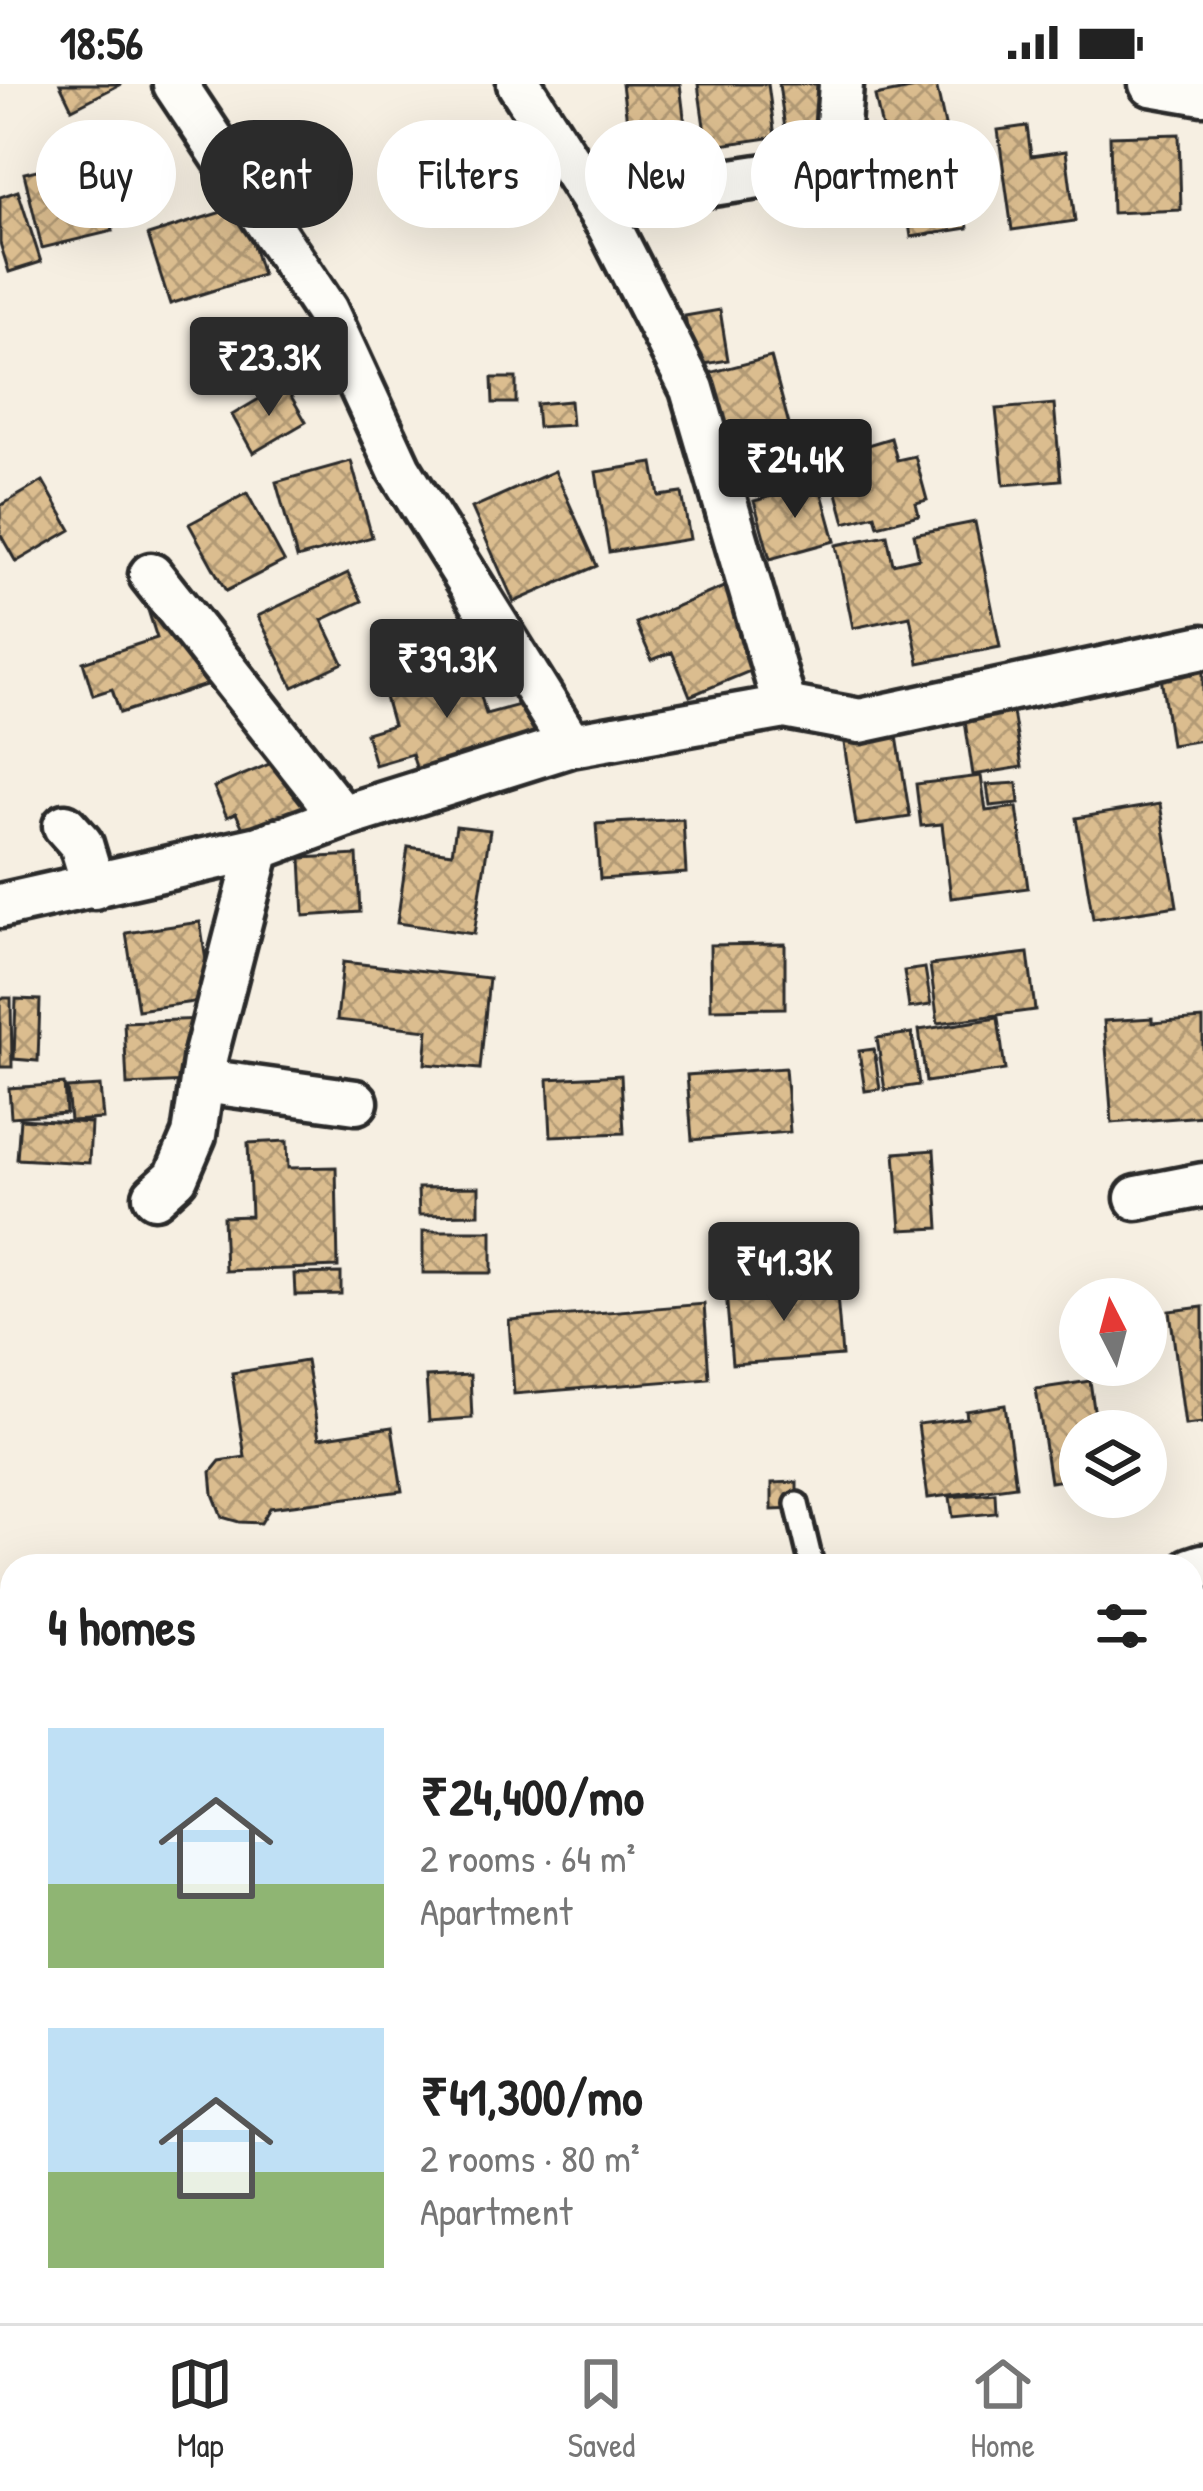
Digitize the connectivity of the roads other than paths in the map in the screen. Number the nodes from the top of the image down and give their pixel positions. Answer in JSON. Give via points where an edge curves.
{"nodes":[{"id":1,"x":175,"y":84,"type":"edge"},
{"id":2,"x":518,"y":84,"type":"edge"},
{"id":3,"x":841,"y":84,"type":"edge"},
{"id":4,"x":1151,"y":84,"type":"edge"},
{"id":5,"x":1203,"y":93,"type":"edge"},
{"id":6,"x":727,"y":182,"type":"edge"},
{"id":7,"x":585,"y":189,"type":"edge"},
{"id":8,"x":607,"y":228,"type":"edge"},
{"id":9,"x":152,"y":575,"type":"dead end"},
{"id":10,"x":1203,"y":647,"type":"edge"},
{"id":11,"x":785,"y":707,"type":"junction"},
{"id":12,"x":571,"y":746,"type":"junction"},
{"id":13,"x":341,"y":817,"type":"junction"},
{"id":14,"x":65,"y":826,"type":"dead end"},
{"id":15,"x":259,"y":848,"type":"junction"},
{"id":16,"x":94,"y":887,"type":"junction"},
{"id":17,"x":0,"y":906,"type":"edge"},
{"id":18,"x":202,"y":1081,"type":"junction"},
{"id":19,"x":356,"y":1102,"type":"dead end"},
{"id":20,"x":1203,"y":1184,"type":"edge"},
{"id":21,"x":155,"y":1196,"type":"dead end"},
{"id":22,"x":1137,"y":1198,"type":"dead end"},
{"id":23,"x":797,"y":1504,"type":"dead end"},
{"id":24,"x":809,"y":1554,"type":"edge"}],
"edges":[{"from":1,"to":12,"type":"street","via":[[326,311],[399,469]]},
{"from":2,"to":7,"type":"street"},
{"from":3,"to":6,"type":"street","via":[[830,152],[792,172]]},
{"from":4,"to":5,"type":"street"},
{"from":8,"to":11,"type":"street","via":[[692,389]]},
{"from":9,"to":13,"type":"street"},
{"from":10,"to":11,"type":"street","via":[[860,721]]},
{"from":11,"to":12,"type":"street"},
{"from":12,"to":13,"type":"street"},
{"from":13,"to":15,"type":"street"},
{"from":14,"to":16,"type":"street","via":[[81,844]]},
{"from":15,"to":16,"type":"street"},
{"from":15,"to":18,"type":"street"},
{"from":16,"to":17,"type":"street"},
{"from":18,"to":19,"type":"street"},
{"from":18,"to":21,"type":"street","via":[[194,1136],[176,1177]]},
{"from":20,"to":22,"type":"street"},
{"from":23,"to":24,"type":"lane"}]}
